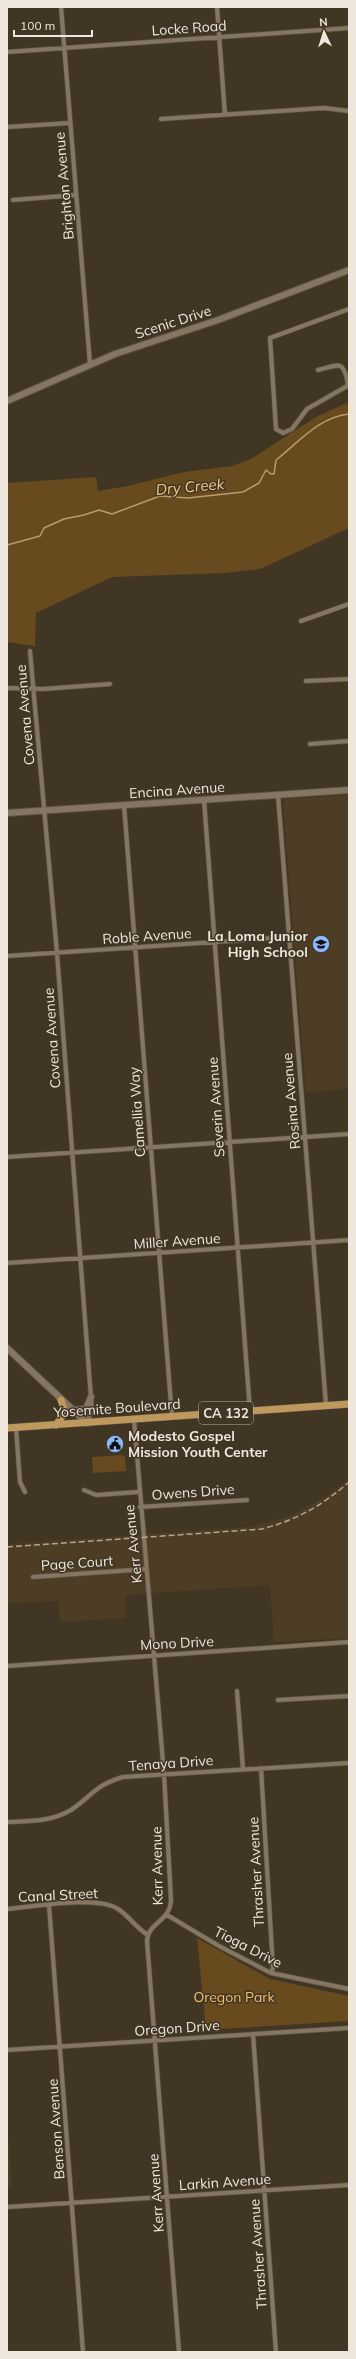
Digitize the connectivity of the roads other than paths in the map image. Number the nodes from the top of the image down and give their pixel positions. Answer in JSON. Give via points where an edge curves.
{"nodes":[{"id":1,"x":61,"y":7,"type":"edge"},
{"id":2,"x":217,"y":7,"type":"edge"},
{"id":3,"x":349,"y":28,"type":"edge"},
{"id":4,"x":219,"y":37,"type":"junction"},
{"id":5,"x":64,"y":48,"type":"junction"},
{"id":6,"x":7,"y":52,"type":"edge"},
{"id":7,"x":349,"y":112,"type":"edge"},
{"id":8,"x":224,"y":115,"type":"junction"},
{"id":9,"x":161,"y":119,"type":"dead end"},
{"id":10,"x":70,"y":123,"type":"junction"},
{"id":11,"x":7,"y":127,"type":"edge"},
{"id":12,"x":76,"y":195,"type":"junction"},
{"id":13,"x":13,"y":200,"type":"dead end"},
{"id":14,"x":349,"y":270,"type":"edge"},
{"id":15,"x":349,"y":309,"type":"edge"},
{"id":16,"x":90,"y":364,"type":"junction"},
{"id":17,"x":318,"y":370,"type":"dead end"},
{"id":18,"x":349,"y":385,"type":"edge"},
{"id":19,"x":7,"y":401,"type":"edge"},
{"id":20,"x":349,"y":604,"type":"edge"},
{"id":21,"x":301,"y":620,"type":"dead end"},
{"id":22,"x":30,"y":651,"type":"dead end"},
{"id":23,"x":349,"y":679,"type":"edge"},
{"id":24,"x":306,"y":682,"type":"dead end"},
{"id":25,"x":110,"y":684,"type":"dead end"},
{"id":26,"x":7,"y":688,"type":"edge"},
{"id":27,"x":33,"y":689,"type":"junction"},
{"id":28,"x":349,"y":741,"type":"edge"},
{"id":29,"x":310,"y":744,"type":"dead end"},
{"id":30,"x":349,"y":790,"type":"edge"},
{"id":31,"x":278,"y":795,"type":"junction"},
{"id":32,"x":204,"y":800,"type":"junction"},
{"id":33,"x":124,"y":805,"type":"junction"},
{"id":34,"x":44,"y":811,"type":"junction"},
{"id":35,"x":7,"y":813,"type":"edge"},
{"id":36,"x":289,"y":937,"type":"junction"},
{"id":37,"x":214,"y":942,"type":"junction"},
{"id":38,"x":136,"y":948,"type":"junction"},
{"id":39,"x":57,"y":953,"type":"junction"},
{"id":40,"x":7,"y":956,"type":"edge"},
{"id":41,"x":349,"y":1134,"type":"edge"},
{"id":42,"x":305,"y":1137,"type":"junction"},
{"id":43,"x":229,"y":1142,"type":"junction"},
{"id":44,"x":151,"y":1148,"type":"junction"},
{"id":45,"x":72,"y":1153,"type":"junction"},
{"id":46,"x":7,"y":1157,"type":"edge"},
{"id":47,"x":349,"y":1240,"type":"edge"},
{"id":48,"x":313,"y":1243,"type":"junction"},
{"id":49,"x":238,"y":1248,"type":"junction"},
{"id":50,"x":160,"y":1253,"type":"junction"},
{"id":51,"x":80,"y":1258,"type":"junction"},
{"id":52,"x":7,"y":1263,"type":"edge"},
{"id":53,"x":7,"y":1348,"type":"edge"},
{"id":54,"x":91,"y":1397,"type":"junction"},
{"id":55,"x":61,"y":1400,"type":"junction"},
{"id":56,"x":349,"y":1404,"type":"edge"},
{"id":57,"x":326,"y":1405,"type":"junction"},
{"id":58,"x":72,"y":1410,"type":"junction"},
{"id":59,"x":250,"y":1411,"type":"junction"},
{"id":60,"x":172,"y":1417,"type":"junction"},
{"id":61,"x":134,"y":1419,"type":"junction"},
{"id":62,"x":87,"y":1422,"type":"junction"},
{"id":63,"x":56,"y":1425,"type":"junction"},
{"id":64,"x":7,"y":1428,"type":"edge"},
{"id":65,"x":16,"y":1428,"type":"junction"},
{"id":66,"x":84,"y":1490,"type":"dead end"},
{"id":67,"x":24,"y":1492,"type":"dead end"},
{"id":68,"x":138,"y":1492,"type":"junction"},
{"id":69,"x":247,"y":1500,"type":"dead end"},
{"id":70,"x":140,"y":1507,"type":"junction"},
{"id":71,"x":146,"y":1569,"type":"junction"},
{"id":72,"x":33,"y":1577,"type":"dead end"},
{"id":73,"x":349,"y":1642,"type":"edge"},
{"id":74,"x":154,"y":1656,"type":"junction"},
{"id":75,"x":7,"y":1666,"type":"edge"},
{"id":76,"x":237,"y":1691,"type":"dead end"},
{"id":77,"x":349,"y":1696,"type":"edge"},
{"id":78,"x":278,"y":1700,"type":"dead end"},
{"id":79,"x":349,"y":1763,"type":"edge"},
{"id":80,"x":261,"y":1768,"type":"junction"},
{"id":81,"x":243,"y":1769,"type":"junction"},
{"id":82,"x":164,"y":1774,"type":"junction"},
{"id":83,"x":7,"y":1822,"type":"edge"},
{"id":84,"x":49,"y":1906,"type":"junction"},
{"id":85,"x":7,"y":1909,"type":"edge"},
{"id":86,"x":167,"y":1915,"type":"junction"},
{"id":87,"x":148,"y":1935,"type":"junction"},
{"id":88,"x":271,"y":1974,"type":"junction"},
{"id":89,"x":349,"y":1989,"type":"edge"},
{"id":90,"x":349,"y":2028,"type":"edge"},
{"id":91,"x":253,"y":2034,"type":"junction"},
{"id":92,"x":155,"y":2040,"type":"junction"},
{"id":93,"x":61,"y":2046,"type":"junction"},
{"id":94,"x":7,"y":2050,"type":"edge"},
{"id":95,"x":349,"y":2185,"type":"edge"},
{"id":96,"x":264,"y":2190,"type":"junction"},
{"id":97,"x":168,"y":2196,"type":"junction"},
{"id":98,"x":72,"y":2202,"type":"junction"},
{"id":99,"x":7,"y":2207,"type":"edge"},
{"id":100,"x":83,"y":2352,"type":"edge"},
{"id":101,"x":180,"y":2352,"type":"edge"},
{"id":102,"x":276,"y":2352,"type":"edge"}],
"edges":[{"from":1,"to":5,"type":"street","name":"Brighton Avenue"},
{"from":2,"to":4,"type":"street"},
{"from":3,"to":4,"type":"street","name":"Locke Road"},
{"from":4,"to":5,"type":"street","name":"Locke Road"},
{"from":4,"to":8,"type":"street"},
{"from":5,"to":6,"type":"street","name":"Locke Road"},
{"from":5,"to":10,"type":"street","name":"Brighton Avenue"},
{"from":7,"to":8,"type":"street","via":[[324,108]]},
{"from":8,"to":9,"type":"street"},
{"from":10,"to":11,"type":"street"},
{"from":10,"to":12,"type":"street","name":"Brighton Avenue"},
{"from":12,"to":13,"type":"street"},
{"from":12,"to":16,"type":"street","name":"Brighton Avenue"},
{"from":14,"to":16,"type":"main road","name":"Scenic Drive","via":[[218,320]]},
{"from":15,"to":18,"type":"street","via":[[270,338],[276,429],[283,433],[292,429],[307,409]]},
{"from":16,"to":19,"type":"main road","name":"Scenic Drive"},
{"from":17,"to":18,"type":"street","via":[[343,366]]},
{"from":20,"to":21,"type":"street"},
{"from":22,"to":27,"type":"street","name":"Covena Avenue"},
{"from":23,"to":24,"type":"street"},
{"from":25,"to":27,"type":"street"},
{"from":26,"to":27,"type":"street"},
{"from":27,"to":34,"type":"street","name":"Covena Avenue"},
{"from":28,"to":29,"type":"street"},
{"from":30,"to":31,"type":"main road","name":"Encina Avenue"},
{"from":31,"to":32,"type":"main road","name":"Encina Avenue"},
{"from":31,"to":36,"type":"street","name":"Rosina Avenue"},
{"from":32,"to":33,"type":"main road","name":"Encina Avenue"},
{"from":32,"to":37,"type":"street","name":"Severin Avenue"},
{"from":33,"to":34,"type":"main road","name":"Encina Avenue"},
{"from":33,"to":38,"type":"street","name":"Camellia Way"},
{"from":34,"to":35,"type":"main road","name":"Encina Avenue"},
{"from":34,"to":39,"type":"street","name":"Covena Avenue"},
{"from":36,"to":37,"type":"street","name":"Roble Avenue"},
{"from":36,"to":42,"type":"street","name":"Rosina Avenue"},
{"from":37,"to":38,"type":"street","name":"Roble Avenue"},
{"from":37,"to":43,"type":"street","name":"Severin Avenue"},
{"from":38,"to":39,"type":"street","name":"Roble Avenue"},
{"from":38,"to":44,"type":"street","name":"Camellia Way"},
{"from":39,"to":40,"type":"street","name":"Roble Avenue"},
{"from":39,"to":45,"type":"street","name":"Covena Avenue"},
{"from":41,"to":42,"type":"street"},
{"from":42,"to":43,"type":"street"},
{"from":42,"to":48,"type":"street","name":"Rosina Avenue"},
{"from":43,"to":44,"type":"street"},
{"from":43,"to":49,"type":"street","name":"Severin Avenue"},
{"from":44,"to":45,"type":"street"},
{"from":44,"to":50,"type":"street","name":"Camellia Way"},
{"from":45,"to":46,"type":"street"},
{"from":45,"to":51,"type":"street","name":"Covena Avenue"},
{"from":47,"to":48,"type":"street","name":"Miller Avenue"},
{"from":48,"to":49,"type":"street","name":"Miller Avenue"},
{"from":48,"to":57,"type":"street","name":"Rosina Avenue"},
{"from":49,"to":50,"type":"street","name":"Miller Avenue"},
{"from":49,"to":59,"type":"street","name":"Severin Avenue"},
{"from":50,"to":51,"type":"street","name":"Miller Avenue"},
{"from":50,"to":60,"type":"street","name":"Camellia Way"},
{"from":51,"to":52,"type":"street","name":"Miller Avenue"},
{"from":51,"to":54,"type":"street","name":"Covena Avenue"},
{"from":53,"to":55,"type":"main road"},
{"from":54,"to":58,"type":"main road","via":[[86,1410]]},
{"from":54,"to":62,"type":"street","name":"Covena Avenue","via":[[92,1412]]},
{"from":55,"to":58,"type":"main road"},
{"from":55,"to":63,"type":"main road","via":[[65,1412]]},
{"from":56,"to":57,"type":"main road","name":"Yosemite Boulevard","number":"CA 132"},
{"from":57,"to":59,"type":"main road","name":"Yosemite Boulevard","number":"CA 132"},
{"from":58,"to":62,"type":"main road"},
{"from":59,"to":60,"type":"main road","name":"Yosemite Boulevard","number":"CA 132"},
{"from":60,"to":61,"type":"main road","name":"Yosemite Boulevard","number":"CA 132"},
{"from":61,"to":62,"type":"main road","name":"Yosemite Boulevard","number":"CA 132"},
{"from":61,"to":68,"type":"street","name":"Kerr Avenue"},
{"from":62,"to":63,"type":"main road","name":"Yosemite Boulevard","number":"CA 132"},
{"from":63,"to":65,"type":"main road","name":"Yosemite Boulevard","number":"CA 132"},
{"from":64,"to":65,"type":"main road","name":"Yosemite Boulevard","number":"CA 132"},
{"from":65,"to":67,"type":"street","via":[[20,1482]]},
{"from":66,"to":68,"type":"street","via":[[98,1495]]},
{"from":68,"to":70,"type":"street","name":"Kerr Avenue"},
{"from":69,"to":70,"type":"street","name":"Owens Drive"},
{"from":70,"to":71,"type":"street","name":"Kerr Avenue"},
{"from":71,"to":72,"type":"street","name":"Page Court"},
{"from":71,"to":74,"type":"street","name":"Kerr Avenue"},
{"from":73,"to":74,"type":"street","name":"Mono Drive"},
{"from":74,"to":75,"type":"street","name":"Mono Drive"},
{"from":74,"to":82,"type":"street","name":"Kerr Avenue"},
{"from":76,"to":81,"type":"street"},
{"from":77,"to":78,"type":"street"},
{"from":79,"to":80,"type":"street","name":"Tenaya Drive"},
{"from":80,"to":81,"type":"street","name":"Tenaya Drive"},
{"from":80,"to":88,"type":"street","name":"Thrasher Avenue","via":[[273,1968]]},
{"from":81,"to":82,"type":"street","name":"Tenaya Drive"},
{"from":82,"to":83,"type":"street","name":"Tenaya Drive","via":[[112,1780],[94,1789],[80,1803],[58,1816]]},
{"from":82,"to":86,"type":"street","name":"Kerr Avenue","via":[[171,1900]]},
{"from":84,"to":85,"type":"street","name":"Canal Street"},
{"from":84,"to":87,"type":"street","name":"Canal Street","via":[[94,1902],[106,1904],[118,1909]]},
{"from":84,"to":93,"type":"street","name":"Benson Avenue"},
{"from":86,"to":87,"type":"street","name":"Kerr Avenue"},
{"from":86,"to":88,"type":"street","name":"Tioga Drive"},
{"from":87,"to":92,"type":"street","name":"Kerr Avenue"},
{"from":88,"to":89,"type":"street","name":"Tioga Drive"},
{"from":90,"to":91,"type":"street","name":"Oregon Drive"},
{"from":91,"to":92,"type":"street","name":"Oregon Drive"},
{"from":91,"to":96,"type":"street","name":"Thrasher Avenue"},
{"from":92,"to":93,"type":"street","name":"Oregon Drive"},
{"from":92,"to":97,"type":"street","name":"Kerr Avenue"},
{"from":93,"to":94,"type":"street","name":"Oregon Drive"},
{"from":93,"to":98,"type":"street","name":"Benson Avenue"},
{"from":95,"to":96,"type":"street","name":"Larkin Avenue"},
{"from":96,"to":97,"type":"street","name":"Larkin Avenue"},
{"from":96,"to":102,"type":"street","name":"Thrasher Avenue"},
{"from":97,"to":98,"type":"street","name":"Larkin Avenue"},
{"from":97,"to":101,"type":"street","name":"Kerr Avenue"},
{"from":98,"to":99,"type":"street","name":"Larkin Avenue"},
{"from":98,"to":100,"type":"street","name":"Benson Avenue"}]}
